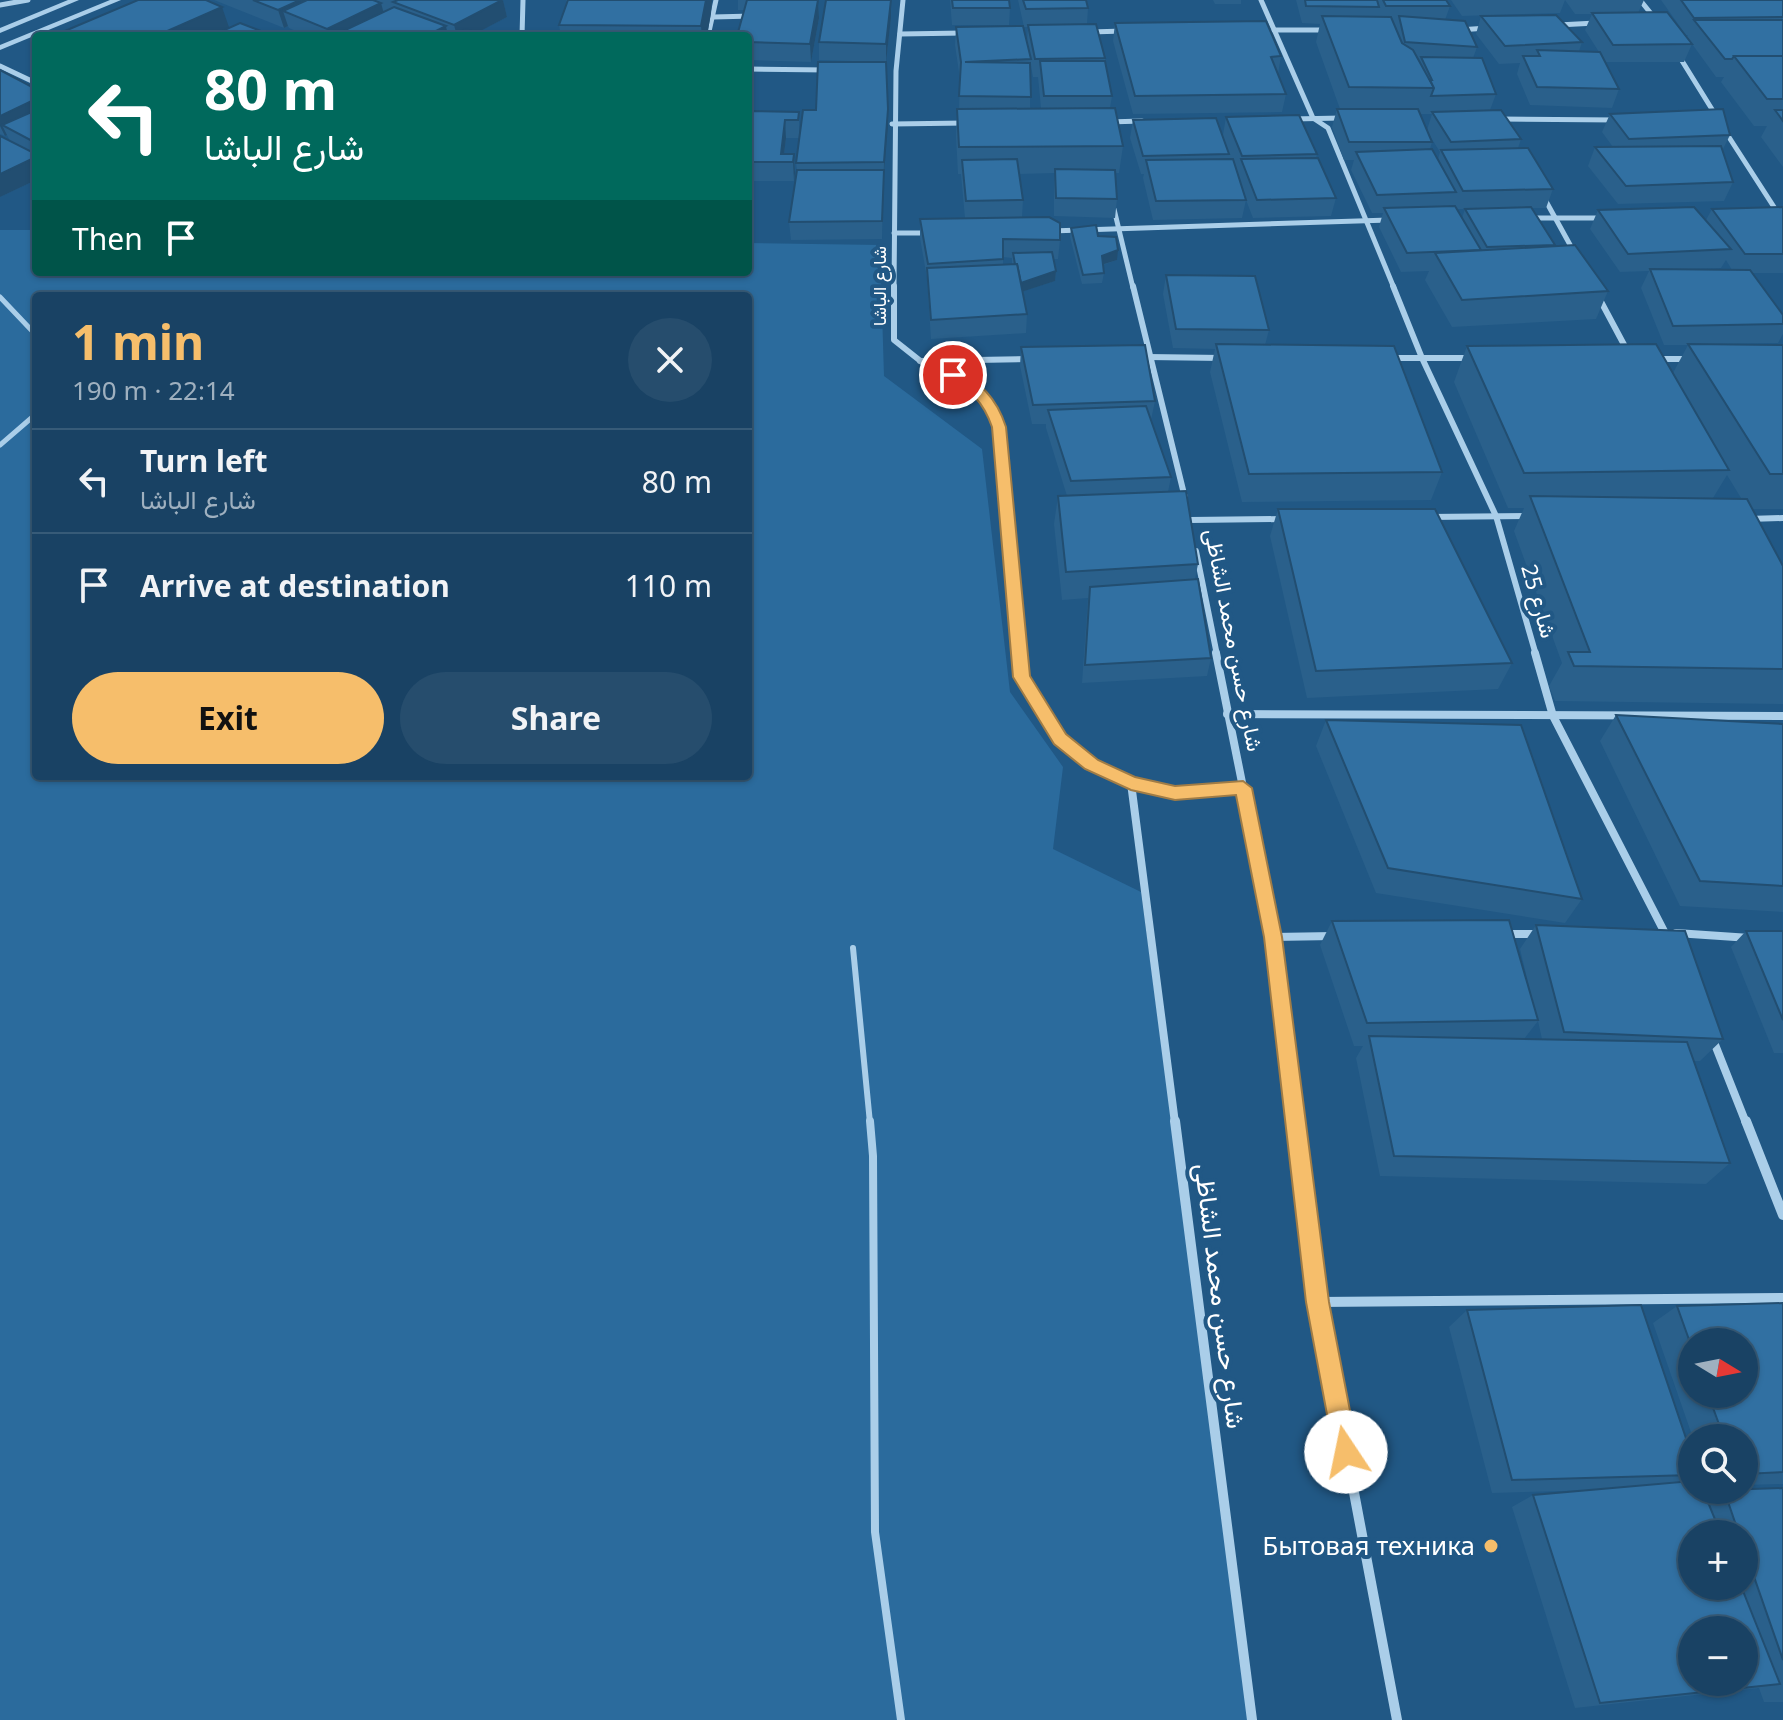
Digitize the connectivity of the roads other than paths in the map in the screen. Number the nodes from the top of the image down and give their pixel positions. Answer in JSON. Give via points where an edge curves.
{"nodes":[{"id":1,"x":28,"y":0,"type":"edge"},
{"id":2,"x":75,"y":0,"type":"edge"},
{"id":3,"x":117,"y":0,"type":"edge"},
{"id":4,"x":512,"y":0,"type":"edge"},
{"id":5,"x":716,"y":0,"type":"edge"},
{"id":6,"x":903,"y":0,"type":"edge"},
{"id":7,"x":1261,"y":0,"type":"edge"},
{"id":8,"x":1640,"y":0,"type":"edge"},
{"id":9,"x":523,"y":2,"type":"edge"},
{"id":10,"x":0,"y":5,"type":"edge"},
{"id":11,"x":886,"y":15,"type":"edge"},
{"id":12,"x":902,"y":15,"type":"junction"},
{"id":13,"x":760,"y":16,"type":"edge"},
{"id":14,"x":713,"y":17,"type":"junction"},
{"id":15,"x":1450,"y":20,"type":"edge"},
{"id":16,"x":1641,"y":21,"type":"edge"},
{"id":17,"x":1657,"y":21,"type":"junction"},
{"id":18,"x":1611,"y":23,"type":"edge"},
{"id":19,"x":1549,"y":25,"type":"edge"},
{"id":20,"x":1502,"y":28,"type":"edge"},
{"id":21,"x":1261,"y":30,"type":"edge"},
{"id":22,"x":1277,"y":30,"type":"junction"},
{"id":23,"x":1336,"y":30,"type":"edge"},
{"id":24,"x":1456,"y":30,"type":"junction"},
{"id":25,"x":0,"y":31,"type":"edge"},
{"id":26,"x":1126,"y":31,"type":"edge"},
{"id":27,"x":39,"y":32,"type":"edge"},
{"id":28,"x":522,"y":32,"type":"edge"},
{"id":29,"x":709,"y":32,"type":"edge"},
{"id":30,"x":1080,"y":32,"type":"edge"},
{"id":31,"x":975,"y":33,"type":"edge"},
{"id":32,"x":1665,"y":33,"type":"edge"},
{"id":33,"x":900,"y":34,"type":"junction"},
{"id":34,"x":32,"y":35,"type":"edge"},
{"id":35,"x":1459,"y":39,"type":"edge"},
{"id":36,"x":1672,"y":46,"type":"edge"},
{"id":37,"x":0,"y":48,"type":"edge"},
{"id":38,"x":0,"y":66,"type":"edge"},
{"id":39,"x":752,"y":69,"type":"edge"},
{"id":40,"x":839,"y":70,"type":"edge"},
{"id":41,"x":882,"y":71,"type":"edge"},
{"id":42,"x":896,"y":71,"type":"junction"},
{"id":43,"x":32,"y":81,"type":"edge"},
{"id":44,"x":1494,"y":108,"type":"edge"},
{"id":45,"x":1313,"y":118,"type":"junction"},
{"id":46,"x":1344,"y":118,"type":"edge"},
{"id":47,"x":1282,"y":119,"type":"edge"},
{"id":48,"x":1484,"y":119,"type":"edge"},
{"id":49,"x":1500,"y":119,"type":"junction"},
{"id":50,"x":1625,"y":120,"type":"edge"},
{"id":51,"x":1703,"y":120,"type":"edge"},
{"id":52,"x":1719,"y":120,"type":"junction"},
{"id":53,"x":1157,"y":121,"type":"edge"},
{"id":54,"x":1094,"y":122,"type":"edge"},
{"id":55,"x":972,"y":123,"type":"edge"},
{"id":56,"x":881,"y":124,"type":"edge"},
{"id":57,"x":896,"y":124,"type":"junction"},
{"id":58,"x":1507,"y":132,"type":"edge"},
{"id":59,"x":1535,"y":181,"type":"edge"},
{"id":60,"x":1114,"y":203,"type":"edge"},
{"id":61,"x":1778,"y":213,"type":"junction"},
{"id":62,"x":1764,"y":214,"type":"edge"},
{"id":63,"x":1556,"y":217,"type":"junction"},
{"id":64,"x":1524,"y":218,"type":"edge"},
{"id":65,"x":1621,"y":218,"type":"edge"},
{"id":66,"x":1397,"y":220,"type":"edge"},
{"id":67,"x":1366,"y":221,"type":"junction"},
{"id":68,"x":1783,"y":221,"type":"edge"},
{"id":69,"x":1120,"y":230,"type":"junction"},
{"id":70,"x":1045,"y":231,"type":"edge"},
{"id":71,"x":939,"y":232,"type":"edge"},
{"id":72,"x":894,"y":233,"type":"junction"},
{"id":73,"x":1577,"y":256,"type":"edge"},
{"id":74,"x":1590,"y":282,"type":"edge"},
{"id":75,"x":0,"y":297,"type":"edge"},
{"id":76,"x":32,"y":331,"type":"edge"},
{"id":77,"x":1149,"y":357,"type":"junction"},
{"id":78,"x":1134,"y":358,"type":"edge"},
{"id":79,"x":1225,"y":358,"type":"edge"},
{"id":80,"x":1376,"y":358,"type":"edge"},
{"id":81,"x":1422,"y":358,"type":"junction"},
{"id":82,"x":1482,"y":358,"type":"edge"},
{"id":83,"x":1041,"y":359,"type":"edge"},
{"id":84,"x":1617,"y":359,"type":"edge"},
{"id":85,"x":1647,"y":359,"type":"edge"},
{"id":86,"x":1692,"y":359,"type":"dead end"},
{"id":87,"x":917,"y":361,"type":"junction"},
{"id":88,"x":32,"y":417,"type":"edge"},
{"id":89,"x":0,"y":445,"type":"edge"},
{"id":90,"x":1496,"y":516,"type":"junction"},
{"id":91,"x":1542,"y":516,"type":"edge"},
{"id":92,"x":1420,"y":517,"type":"edge"},
{"id":93,"x":1297,"y":518,"type":"edge"},
{"id":94,"x":1783,"y":518,"type":"edge"},
{"id":95,"x":1740,"y":519,"type":"edge"},
{"id":96,"x":1190,"y":520,"type":"junction"},
{"id":97,"x":1227,"y":714,"type":"junction"},
{"id":98,"x":1553,"y":716,"type":"junction"},
{"id":99,"x":1783,"y":716,"type":"edge"},
{"id":100,"x":1131,"y":783,"type":"junction"},
{"id":101,"x":1243,"y":788,"type":"junction"},
{"id":102,"x":1649,"y":932,"type":"edge"},
{"id":103,"x":1664,"y":932,"type":"junction"},
{"id":104,"x":1555,"y":933,"type":"edge"},
{"id":105,"x":1492,"y":934,"type":"edge"},
{"id":106,"x":1351,"y":936,"type":"edge"},
{"id":107,"x":1273,"y":937,"type":"junction"},
{"id":108,"x":1768,"y":939,"type":"edge"},
{"id":109,"x":1671,"y":947,"type":"edge"},
{"id":110,"x":853,"y":948,"type":"dead end"},
{"id":111,"x":1710,"y":1034,"type":"edge"},
{"id":112,"x":1783,"y":1215,"type":"edge"},
{"id":113,"x":1783,"y":1298,"type":"edge"},
{"id":114,"x":1318,"y":1302,"type":"junction"},
{"id":115,"x":901,"y":1720,"type":"edge"},
{"id":116,"x":1252,"y":1720,"type":"edge"},
{"id":117,"x":1397,"y":1720,"type":"edge"}],
"edges":[{"from":1,"to":10,"type":"street"},
{"from":2,"to":25,"type":"street"},
{"from":3,"to":27,"type":"street"},
{"from":4,"to":9,"type":"street"},
{"from":5,"to":14,"type":"street"},
{"from":6,"to":12,"type":"street","name":"شارع الباشا"},
{"from":7,"to":22,"type":"street","name":"شارع 25"},
{"from":8,"to":17,"type":"street"},
{"from":9,"to":28,"type":"street"},
{"from":11,"to":12,"type":"street"},
{"from":12,"to":33,"type":"street","name":"شارع الباشا"},
{"from":13,"to":14,"type":"street"},
{"from":14,"to":29,"type":"street"},
{"from":15,"to":24,"type":"street"},
{"from":16,"to":17,"type":"street"},
{"from":17,"to":32,"type":"street"},
{"from":18,"to":19,"type":"street"},
{"from":20,"to":24,"type":"street"},
{"from":21,"to":22,"type":"street"},
{"from":22,"to":23,"type":"street"},
{"from":22,"to":45,"type":"street","name":"شارع 25"},
{"from":24,"to":35,"type":"street"},
{"from":26,"to":30,"type":"street"},
{"from":31,"to":33,"type":"street"},
{"from":33,"to":42,"type":"street","name":"شارع الباشا"},
{"from":34,"to":37,"type":"street"},
{"from":36,"to":52,"type":"street"},
{"from":38,"to":43,"type":"street"},
{"from":39,"to":40,"type":"street"},
{"from":41,"to":42,"type":"street"},
{"from":42,"to":57,"type":"street","name":"شارع الباشا"},
{"from":44,"to":49,"type":"street"},
{"from":45,"to":46,"type":"street"},
{"from":45,"to":47,"type":"street"},
{"from":45,"to":67,"type":"street","name":"شارع 25","via":[[1328,128]]},
{"from":48,"to":49,"type":"street"},
{"from":49,"to":50,"type":"street"},
{"from":49,"to":58,"type":"street"},
{"from":51,"to":52,"type":"street"},
{"from":52,"to":61,"type":"street"},
{"from":53,"to":54,"type":"street"},
{"from":55,"to":57,"type":"street"},
{"from":56,"to":57,"type":"street"},
{"from":57,"to":72,"type":"street","name":"شارع الباشا"},
{"from":59,"to":63,"type":"street"},
{"from":60,"to":69,"type":"street","name":"شارع حسن محمد الشاظى"},
{"from":61,"to":62,"type":"street"},
{"from":61,"to":68,"type":"street"},
{"from":63,"to":64,"type":"street"},
{"from":63,"to":65,"type":"street"},
{"from":63,"to":73,"type":"street"},
{"from":66,"to":67,"type":"street"},
{"from":67,"to":69,"type":"street"},
{"from":67,"to":81,"type":"street","name":"شارع 25"},
{"from":69,"to":70,"type":"street"},
{"from":69,"to":77,"type":"street","name":"شارع حسن محمد الشاظى"},
{"from":71,"to":72,"type":"street"},
{"from":72,"to":87,"type":"street","name":"شارع الباشا","via":[[894,340]]},
{"from":74,"to":84,"type":"street","via":[[1632,359]]},
{"from":75,"to":76,"type":"lane"},
{"from":77,"to":78,"type":"street"},
{"from":77,"to":79,"type":"street"},
{"from":77,"to":96,"type":"street","name":"شارع حسن محمد الشاظى"},
{"from":80,"to":81,"type":"street"},
{"from":81,"to":82,"type":"street"},
{"from":81,"to":90,"type":"street","name":"شارع 25"},
{"from":83,"to":87,"type":"street"},
{"from":85,"to":86,"type":"street"},
{"from":87,"to":100,"type":"street","via":[[977,388],[992,406],[999,427],[1021,677],[1060,739],[1092,765]]},
{"from":88,"to":89,"type":"lane"},
{"from":90,"to":91,"type":"street"},
{"from":90,"to":92,"type":"street"},
{"from":90,"to":98,"type":"street","name":"شارع 25"},
{"from":93,"to":96,"type":"street"},
{"from":94,"to":95,"type":"street"},
{"from":96,"to":97,"type":"street","name":"شارع حسن محمد الشاظى"},
{"from":97,"to":98,"type":"street"},
{"from":97,"to":101,"type":"street","name":"شارع حسن محمد الشاظى"},
{"from":98,"to":99,"type":"street"},
{"from":98,"to":103,"type":"street","name":"شارع 25"},
{"from":100,"to":101,"type":"street","via":[[1175,793]]},
{"from":100,"to":116,"type":"street","name":"شارع حسن محمد الشاظى"},
{"from":101,"to":107,"type":"street","name":"شارع حسن محمد الشاظى"},
{"from":102,"to":103,"type":"street"},
{"from":103,"to":108,"type":"street"},
{"from":103,"to":109,"type":"street","name":"شارع 25"},
{"from":104,"to":105,"type":"street"},
{"from":106,"to":107,"type":"street"},
{"from":107,"to":114,"type":"street","name":"شارع حسن محمد الشاظى"},
{"from":110,"to":115,"type":"lane","via":[[873,1156],[875,1532]]},
{"from":111,"to":112,"type":"street"},
{"from":113,"to":114,"type":"street"},
{"from":114,"to":117,"type":"street","name":"شارع حسن محمد الشاظى"}]}
